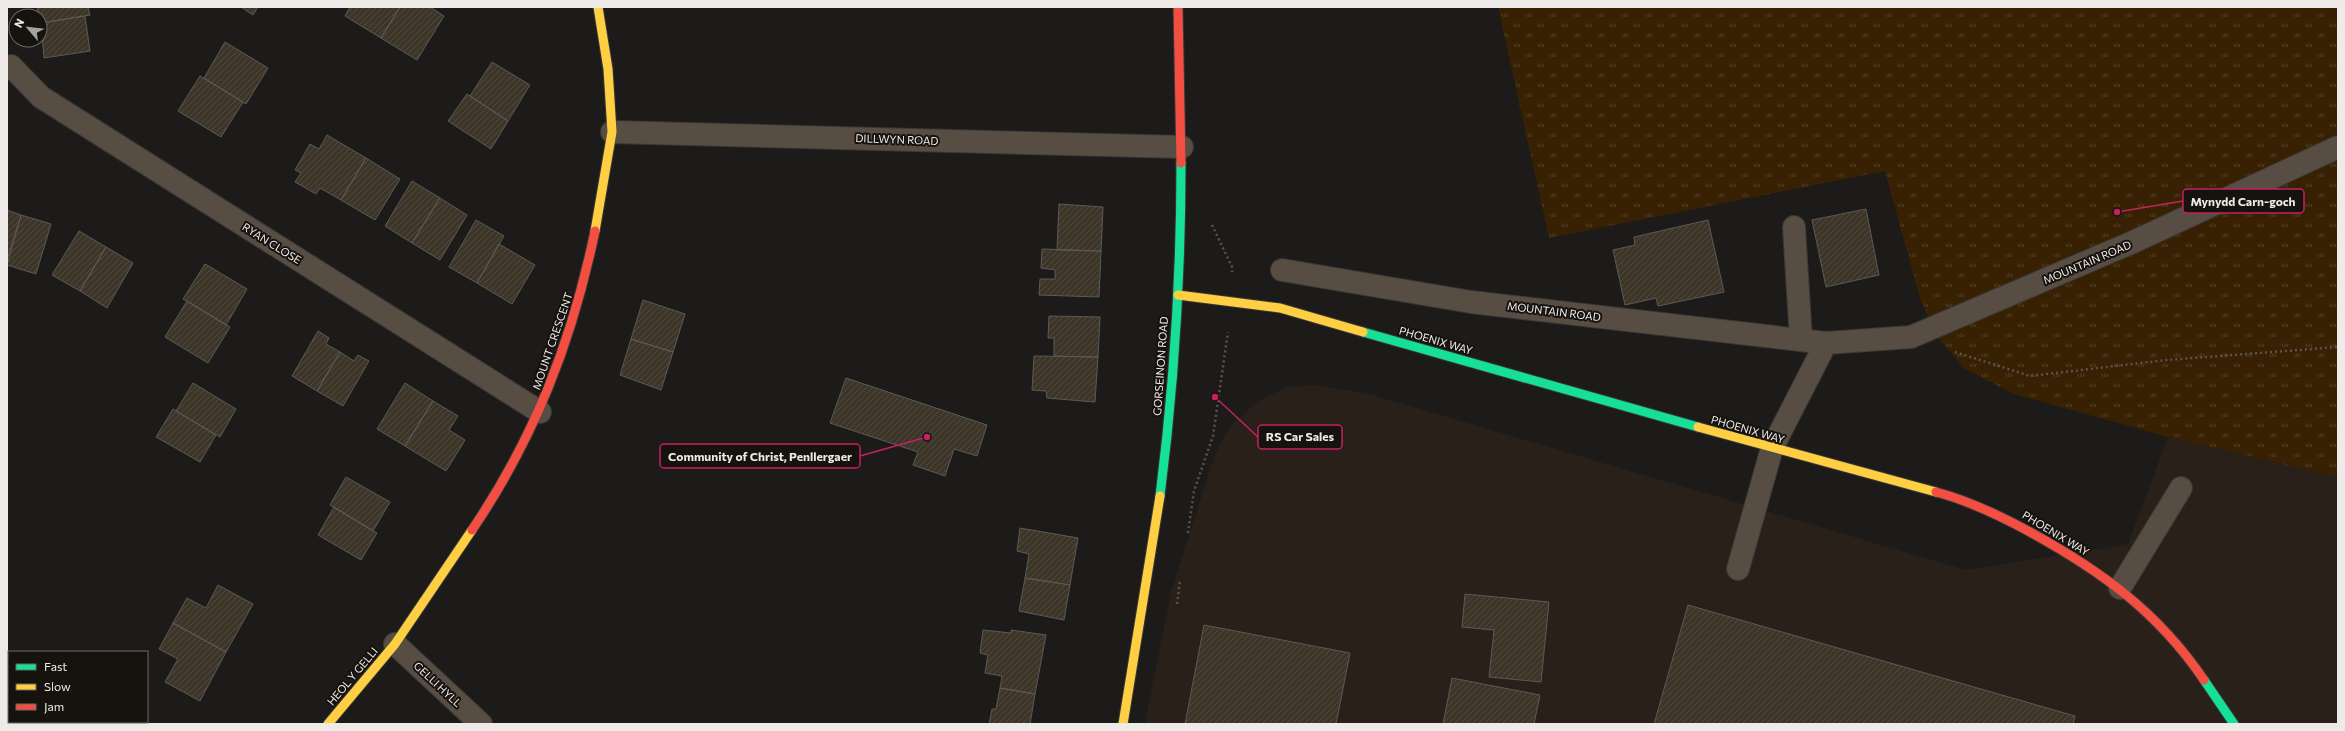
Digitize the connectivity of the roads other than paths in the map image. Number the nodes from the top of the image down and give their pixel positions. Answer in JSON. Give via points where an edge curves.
{"nodes":[{"id":1,"x":598,"y":7,"type":"edge"},
{"id":2,"x":1178,"y":7,"type":"edge"},
{"id":3,"x":11,"y":66,"type":"dead end"},
{"id":4,"x":612,"y":132,"type":"junction"},
{"id":5,"x":1182,"y":147,"type":"junction"},
{"id":6,"x":2338,"y":147,"type":"edge"},
{"id":7,"x":1794,"y":227,"type":"dead end"},
{"id":8,"x":1282,"y":270,"type":"dead end"},
{"id":9,"x":1178,"y":295,"type":"junction"},
{"id":10,"x":1801,"y":340,"type":"junction"},
{"id":11,"x":1826,"y":343,"type":"junction"},
{"id":12,"x":540,"y":412,"type":"junction"},
{"id":13,"x":1772,"y":448,"type":"junction"},
{"id":14,"x":2181,"y":488,"type":"dead end"},
{"id":15,"x":1738,"y":569,"type":"dead end"},
{"id":16,"x":2120,"y":588,"type":"junction"},
{"id":17,"x":395,"y":644,"type":"junction"},
{"id":18,"x":328,"y":724,"type":"edge"},
{"id":19,"x":481,"y":724,"type":"edge"},
{"id":20,"x":1123,"y":724,"type":"edge"},
{"id":21,"x":2234,"y":724,"type":"edge"}],
"edges":[{"from":1,"to":4,"type":"street","name":"MOUNT CRESCENT","via":[[608,69]]},
{"from":2,"to":5,"type":"street","name":"GORSEINON ROAD"},
{"from":3,"to":12,"type":"street","name":"RYAN CLOSE","via":[[41,98]]},
{"from":4,"to":5,"type":"street","name":"DILLWYN ROAD"},
{"from":4,"to":12,"type":"street","name":"MOUNT CRESCENT","via":[[600,214],[584,285],[564,350]]},
{"from":5,"to":9,"type":"street","name":"GORSEINON ROAD"},
{"from":6,"to":11,"type":"street","name":"MOUNTAIN ROAD","via":[[2133,242],[1911,337]]},
{"from":7,"to":10,"type":"street"},
{"from":8,"to":10,"type":"street","name":"MOUNTAIN ROAD","via":[[1471,302]]},
{"from":9,"to":13,"type":"street","name":"PHOENIX WAY","via":[[1280,308]]},
{"from":9,"to":20,"type":"street","name":"GORSEINON ROAD","via":[[1167,437],[1149,572]]},
{"from":10,"to":11,"type":"street","name":"MOUNTAIN ROAD"},
{"from":11,"to":13,"type":"street"},
{"from":12,"to":17,"type":"street","name":"MOUNT CRESCENT","via":[[490,504]]},
{"from":13,"to":15,"type":"street"},
{"from":13,"to":16,"type":"street","name":"PHOENIX WAY","via":[[1984,507],[2063,550]]},
{"from":14,"to":16,"type":"street"},
{"from":16,"to":21,"type":"street","name":"PHOENIX WAY","via":[[2156,621],[2189,658]]},
{"from":17,"to":18,"type":"street","name":"HEOL Y GELLI"},
{"from":17,"to":19,"type":"street","name":"GELLI HYLL"}]}
